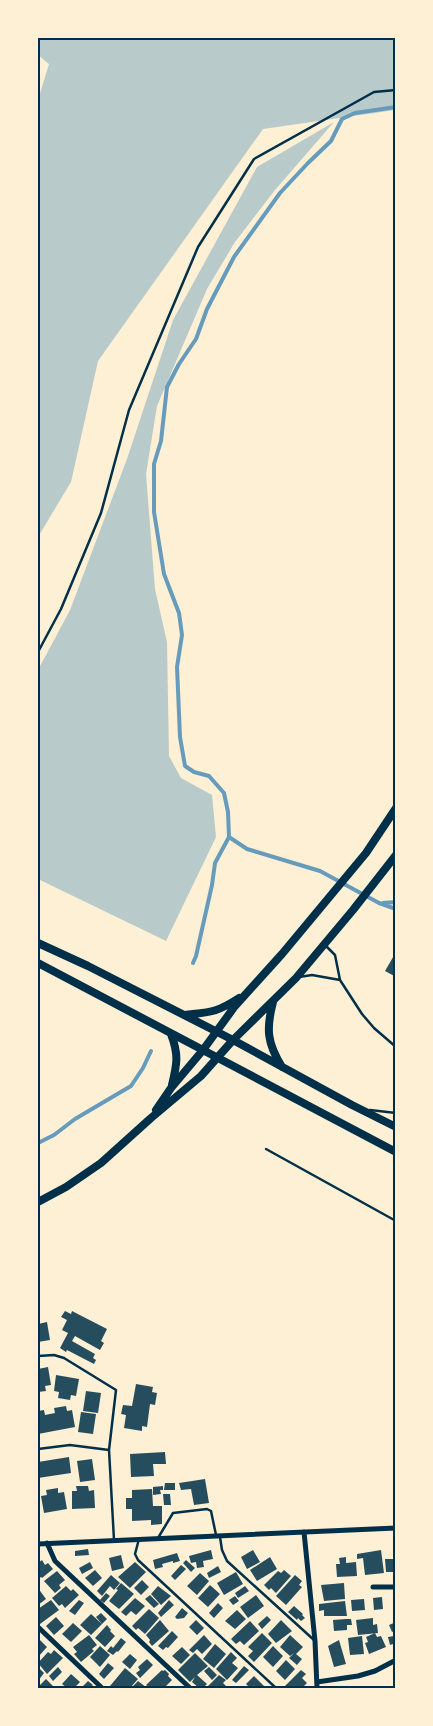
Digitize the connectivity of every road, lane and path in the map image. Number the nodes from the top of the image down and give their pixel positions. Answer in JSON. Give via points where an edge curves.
{"nodes":[{"id":1,"x":396,"y":90,"type":"edge"},
{"id":2,"x":38,"y":652,"type":"edge"},
{"id":3,"x":396,"y":808,"type":"edge"},
{"id":4,"x":396,"y":855,"type":"edge"},
{"id":5,"x":38,"y":943,"type":"edge"},
{"id":6,"x":324,"y":944,"type":"junction"},
{"id":7,"x":38,"y":963,"type":"edge"},
{"id":8,"x":296,"y":978,"type":"junction"},
{"id":9,"x":340,"y":980,"type":"junction"},
{"id":10,"x":245,"y":994,"type":"junction"},
{"id":11,"x":273,"y":1002,"type":"junction"},
{"id":12,"x":184,"y":1015,"type":"junction"},
{"id":13,"x":215,"y":1032,"type":"junction"},
{"id":14,"x":171,"y":1034,"type":"junction"},
{"id":15,"x":233,"y":1040,"type":"junction"},
{"id":16,"x":396,"y":1046,"type":"edge"},
{"id":17,"x":203,"y":1050,"type":"junction"},
{"id":18,"x":218,"y":1058,"type":"junction"},
{"id":19,"x":283,"y":1068,"type":"junction"},
{"id":20,"x":171,"y":1088,"type":"junction"},
{"id":21,"x":352,"y":1105,"type":"junction"},
{"id":22,"x":396,"y":1113,"type":"edge"},
{"id":23,"x":151,"y":1118,"type":"junction"},
{"id":24,"x":396,"y":1126,"type":"edge"},
{"id":25,"x":266,"y":1149,"type":"dead end"},
{"id":26,"x":396,"y":1152,"type":"edge"},
{"id":27,"x":38,"y":1202,"type":"edge"},
{"id":28,"x":396,"y":1222,"type":"edge"},
{"id":29,"x":38,"y":1356,"type":"edge"},
{"id":30,"x":38,"y":1449,"type":"edge"},
{"id":31,"x":109,"y":1450,"type":"junction"},
{"id":32,"x":396,"y":1528,"type":"edge"},
{"id":33,"x":304,"y":1532,"type":"junction"},
{"id":34,"x":218,"y":1535,"type":"junction"},
{"id":35,"x":139,"y":1538,"type":"junction"},
{"id":36,"x":158,"y":1538,"type":"junction"},
{"id":37,"x":114,"y":1540,"type":"junction"},
{"id":38,"x":48,"y":1543,"type":"junction"},
{"id":39,"x":38,"y":1544,"type":"edge"},
{"id":40,"x":373,"y":1587,"type":"dead end"},
{"id":41,"x":396,"y":1587,"type":"edge"},
{"id":42,"x":38,"y":1627,"type":"edge"},
{"id":43,"x":315,"y":1641,"type":"junction"},
{"id":44,"x":396,"y":1660,"type":"edge"},
{"id":45,"x":317,"y":1682,"type":"junction"},
{"id":46,"x":102,"y":1688,"type":"edge"},
{"id":47,"x":190,"y":1688,"type":"edge"},
{"id":48,"x":276,"y":1688,"type":"edge"},
{"id":49,"x":317,"y":1688,"type":"edge"}],
"edges":[{"from":1,"to":2,"type":"path","via":[[374,92],[254,160],[233,191],[198,247],[129,410],[101,513],[61,609]]},
{"from":3,"to":10,"type":"main road","via":[[366,853]]},
{"from":4,"to":6,"type":"main road"},
{"from":5,"to":12,"type":"main road"},
{"from":6,"to":8,"type":"main road"},
{"from":6,"to":9,"type":"lane","via":[[335,955]]},
{"from":7,"to":14,"type":"main road"},
{"from":8,"to":9,"type":"lane","via":[[312,975]]},
{"from":8,"to":11,"type":"main road"},
{"from":9,"to":16,"type":"lane","via":[[362,1014]]},
{"from":10,"to":12,"type":"main road","via":[[223,1009]]},
{"from":10,"to":13,"type":"main road"},
{"from":11,"to":15,"type":"main road"},
{"from":11,"to":19,"type":"main road","via":[[269,1017],[270,1043]]},
{"from":12,"to":13,"type":"main road"},
{"from":13,"to":15,"type":"main road"},
{"from":13,"to":17,"type":"main road"},
{"from":14,"to":17,"type":"main road"},
{"from":14,"to":20,"type":"main road","via":[[177,1065]]},
{"from":15,"to":18,"type":"main road"},
{"from":15,"to":19,"type":"main road"},
{"from":17,"to":18,"type":"main road"},
{"from":17,"to":20,"type":"main road"},
{"from":18,"to":23,"type":"main road"},
{"from":18,"to":26,"type":"main road"},
{"from":19,"to":21,"type":"main road"},
{"from":20,"to":23,"type":"main road"},
{"from":21,"to":22,"type":"lane","via":[[375,1112]]},
{"from":21,"to":24,"type":"main road"},
{"from":23,"to":27,"type":"main road","via":[[82,1178]]},
{"from":25,"to":28,"type":"lane"},
{"from":29,"to":31,"type":"lane","via":[[64,1358],[116,1390]]},
{"from":30,"to":31,"type":"lane","via":[[70,1445]]},
{"from":31,"to":37,"type":"lane"},
{"from":32,"to":33,"type":"street"},
{"from":33,"to":34,"type":"street"},
{"from":33,"to":43,"type":"street"},
{"from":34,"to":36,"type":"street"},
{"from":34,"to":36,"type":"lane","via":[[211,1512],[206,1509],[173,1513]]},
{"from":34,"to":43,"type":"lane","via":[[227,1561]]},
{"from":35,"to":36,"type":"street"},
{"from":35,"to":37,"type":"street"},
{"from":35,"to":48,"type":"lane","via":[[136,1557]]},
{"from":37,"to":38,"type":"street"},
{"from":38,"to":39,"type":"street"},
{"from":38,"to":47,"type":"street","via":[[55,1561]]},
{"from":40,"to":41,"type":"street"},
{"from":42,"to":46,"type":"street"},
{"from":43,"to":45,"type":"street"},
{"from":44,"to":45,"type":"street","via":[[358,1676]]},
{"from":45,"to":49,"type":"street"}]}
